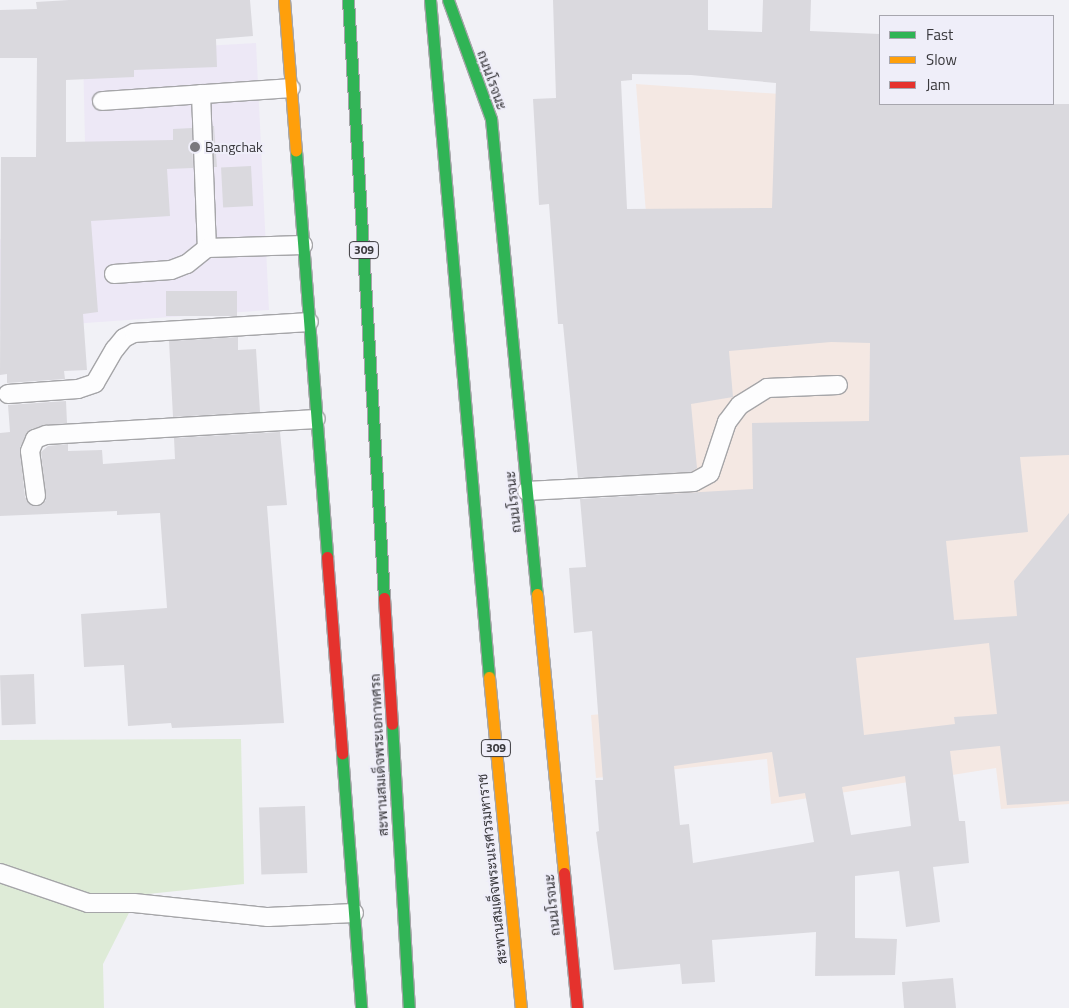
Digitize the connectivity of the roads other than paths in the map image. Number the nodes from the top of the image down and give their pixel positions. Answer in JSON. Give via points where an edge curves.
{"nodes":[{"id":1,"x":284,"y":0,"type":"edge"},
{"id":2,"x":348,"y":0,"type":"edge"},
{"id":3,"x":430,"y":0,"type":"edge"},
{"id":4,"x":448,"y":0,"type":"edge"},
{"id":5,"x":336,"y":8,"type":"dead end"},
{"id":6,"x":352,"y":41,"type":"junction"},
{"id":7,"x":291,"y":88,"type":"junction"},
{"id":8,"x":201,"y":94,"type":"junction"},
{"id":9,"x":102,"y":101,"type":"dead end"},
{"id":10,"x":303,"y":245,"type":"junction"},
{"id":11,"x":207,"y":248,"type":"junction"},
{"id":12,"x":114,"y":274,"type":"dead end"},
{"id":13,"x":309,"y":322,"type":"junction"},
{"id":14,"x":838,"y":385,"type":"dead end"},
{"id":15,"x":8,"y":394,"type":"dead end"},
{"id":16,"x":316,"y":419,"type":"junction"},
{"id":17,"x":527,"y":491,"type":"junction"},
{"id":18,"x":36,"y":496,"type":"dead end"},
{"id":19,"x":0,"y":873,"type":"edge"},
{"id":20,"x":354,"y":913,"type":"junction"},
{"id":21,"x":361,"y":1008,"type":"edge"},
{"id":22,"x":409,"y":1008,"type":"edge"},
{"id":23,"x":521,"y":1008,"type":"edge"},
{"id":24,"x":577,"y":1008,"type":"edge"}],
"edges":[{"from":1,"to":7,"type":"main road"},
{"from":2,"to":6,"type":"main road","number":"309"},
{"from":3,"to":23,"type":"main road","name":"สะพานสมเด็จพระนเรศวรมหาราช","number":"309","via":[[471,488]]},
{"from":4,"to":17,"type":"main road","name":"ถนนโรจนะ","via":[[491,119]]},
{"from":5,"to":6,"type":"main road"},
{"from":6,"to":22,"type":"main road","name":"สะพานสมเด็จพระเอกาทศรถ","number":"309"},
{"from":7,"to":8,"type":"lane"},
{"from":7,"to":10,"type":"main road"},
{"from":8,"to":9,"type":"lane"},
{"from":8,"to":11,"type":"lane"},
{"from":10,"to":11,"type":"lane"},
{"from":10,"to":13,"type":"main road"},
{"from":11,"to":12,"type":"lane","via":[[187,264],[171,270]]},
{"from":13,"to":15,"type":"lane","via":[[134,333],[124,338],[95,383],[78,389]]},
{"from":13,"to":16,"type":"main road"},
{"from":14,"to":17,"type":"lane","via":[[767,388],[740,405],[727,422],[710,473],[694,482]]},
{"from":16,"to":18,"type":"lane","via":[[46,435],[35,439],[30,451]]},
{"from":16,"to":20,"type":"main road"},
{"from":17,"to":24,"type":"main road","name":"ถนนโรจนะ"},
{"from":19,"to":20,"type":"lane","via":[[88,903],[134,903],[268,918]]},
{"from":20,"to":21,"type":"main road"}]}
